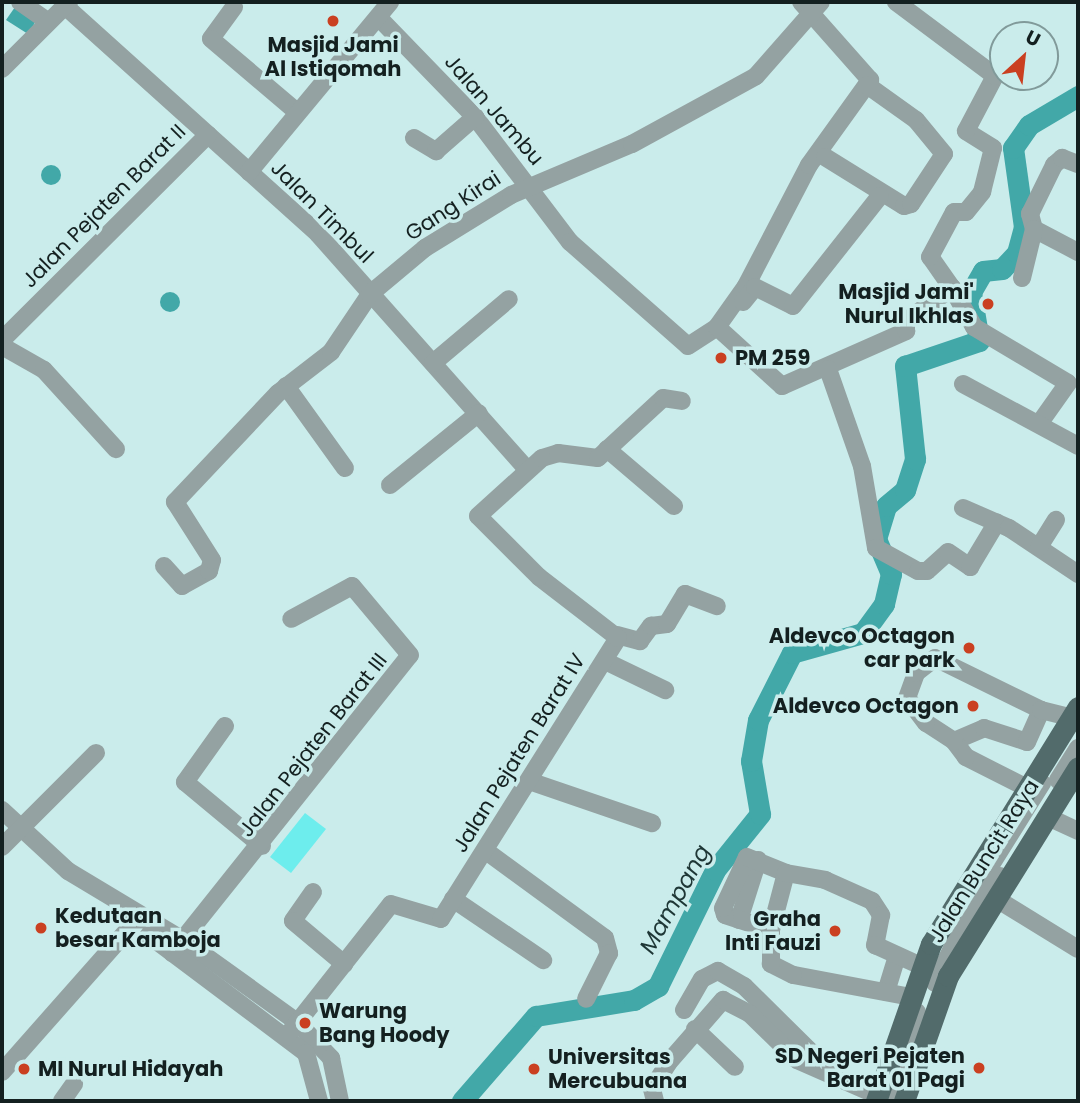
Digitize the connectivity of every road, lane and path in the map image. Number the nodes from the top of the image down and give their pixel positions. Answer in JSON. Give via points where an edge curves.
{"nodes":[{"id":1,"x":20,"y":2,"type":"edge"},
{"id":2,"x":390,"y":2,"type":"edge"},
{"id":3,"x":896,"y":2,"type":"edge"},
{"id":4,"x":67,"y":4,"type":"edge"},
{"id":5,"x":811,"y":6,"type":"edge"},
{"id":6,"x":234,"y":7,"type":"dead end"},
{"id":7,"x":380,"y":19,"type":"junction"},
{"id":8,"x":47,"y":21,"type":"junction"},
{"id":9,"x":2,"y":69,"type":"edge"},
{"id":10,"x":869,"y":80,"type":"junction"},
{"id":11,"x":297,"y":112,"type":"junction"},
{"id":12,"x":475,"y":117,"type":"junction"},
{"id":13,"x":208,"y":135,"type":"junction"},
{"id":14,"x":946,"y":136,"type":"dead end"},
{"id":15,"x":414,"y":138,"type":"dead end"},
{"id":16,"x":825,"y":157,"type":"dead end"},
{"id":17,"x":1078,"y":164,"type":"edge"},
{"id":18,"x":249,"y":172,"type":"junction"},
{"id":19,"x":529,"y":186,"type":"junction"},
{"id":20,"x":880,"y":196,"type":"junction"},
{"id":21,"x":1034,"y":229,"type":"junction"},
{"id":22,"x":1078,"y":252,"type":"edge"},
{"id":23,"x":1022,"y":278,"type":"dead end"},
{"id":24,"x":952,"y":288,"type":"junction"},
{"id":25,"x":370,"y":294,"type":"junction"},
{"id":26,"x":509,"y":299,"type":"dead end"},
{"id":27,"x":719,"y":329,"type":"junction"},
{"id":28,"x":2,"y":340,"type":"edge"},
{"id":29,"x":2,"y":346,"type":"edge"},
{"id":30,"x":433,"y":363,"type":"junction"},
{"id":31,"x":828,"y":369,"type":"junction"},
{"id":32,"x":1073,"y":383,"type":"edge"},
{"id":33,"x":963,"y":384,"type":"dead end"},
{"id":34,"x":286,"y":386,"type":"junction"},
{"id":35,"x":682,"y":401,"type":"dead end"},
{"id":36,"x":479,"y":413,"type":"junction"},
{"id":37,"x":1039,"y":424,"type":"junction"},
{"id":38,"x":1078,"y":446,"type":"edge"},
{"id":39,"x":116,"y":449,"type":"dead end"},
{"id":40,"x":607,"y":449,"type":"junction"},
{"id":41,"x":345,"y":468,"type":"dead end"},
{"id":42,"x":527,"y":470,"type":"junction"},
{"id":43,"x":390,"y":485,"type":"dead end"},
{"id":44,"x":674,"y":506,"type":"dead end"},
{"id":45,"x":964,"y":508,"type":"dead end"},
{"id":46,"x":1056,"y":520,"type":"dead end"},
{"id":47,"x":997,"y":522,"type":"junction"},
{"id":48,"x":1039,"y":547,"type":"junction"},
{"id":49,"x":164,"y":566,"type":"dead end"},
{"id":50,"x":1078,"y":574,"type":"edge"},
{"id":51,"x":717,"y":606,"type":"dead end"},
{"id":52,"x":291,"y":619,"type":"dead end"},
{"id":53,"x":617,"y":635,"type":"junction"},
{"id":54,"x":605,"y":661,"type":"junction"},
{"id":55,"x":665,"y":690,"type":"dead end"},
{"id":56,"x":1041,"y":710,"type":"junction"},
{"id":57,"x":1076,"y":715,"type":"edge"},
{"id":58,"x":225,"y":726,"type":"dead end"},
{"id":59,"x":954,"y":741,"type":"junction"},
{"id":60,"x":1027,"y":742,"type":"junction"},
{"id":61,"x":1078,"y":748,"type":"edge"},
{"id":62,"x":96,"y":753,"type":"dead end"},
{"id":63,"x":1048,"y":758,"type":"junction"},
{"id":64,"x":1078,"y":767,"type":"edge"},
{"id":65,"x":532,"y":782,"type":"junction"},
{"id":66,"x":1029,"y":789,"type":"junction"},
{"id":67,"x":2,"y":810,"type":"edge"},
{"id":68,"x":1048,"y":817,"type":"junction"},
{"id":69,"x":652,"y":823,"type":"dead end"},
{"id":70,"x":18,"y":830,"type":"junction"},
{"id":71,"x":1078,"y":831,"type":"edge"},
{"id":72,"x":262,"y":846,"type":"junction"},
{"id":73,"x":2,"y":847,"type":"edge"},
{"id":74,"x":486,"y":850,"type":"junction"},
{"id":75,"x":786,"y":873,"type":"junction"},
{"id":76,"x":313,"y":892,"type":"dead end"},
{"id":77,"x":995,"y":898,"type":"junction"},
{"id":78,"x":453,"y":899,"type":"junction"},
{"id":79,"x":135,"y":916,"type":"junction"},
{"id":80,"x":771,"y":930,"type":"junction"},
{"id":81,"x":178,"y":946,"type":"junction"},
{"id":82,"x":1078,"y":949,"type":"edge"},
{"id":83,"x":897,"y":957,"type":"junction"},
{"id":84,"x":542,"y":960,"type":"dead end"},
{"id":85,"x":344,"y":964,"type":"junction"},
{"id":86,"x":921,"y":966,"type":"junction"},
{"id":87,"x":886,"y":992,"type":"junction"},
{"id":88,"x":911,"y":997,"type":"junction"},
{"id":89,"x":586,"y":999,"type":"dead end"},
{"id":90,"x":684,"y":1010,"type":"dead end"},
{"id":91,"x":297,"y":1022,"type":"junction"},
{"id":92,"x":695,"y":1029,"type":"junction"},
{"id":93,"x":286,"y":1037,"type":"junction"},
{"id":94,"x":911,"y":1046,"type":"junction"},
{"id":95,"x":736,"y":1067,"type":"dead end"},
{"id":96,"x":2,"y":1072,"type":"edge"},
{"id":97,"x":820,"y":1078,"type":"junction"},
{"id":98,"x":74,"y":1084,"type":"dead end"},
{"id":99,"x":884,"y":1100,"type":"edge"},
{"id":100,"x":62,"y":1101,"type":"edge"},
{"id":101,"x":319,"y":1101,"type":"edge"},
{"id":102,"x":340,"y":1101,"type":"edge"},
{"id":103,"x":655,"y":1101,"type":"edge"},
{"id":104,"x":904,"y":1101,"type":"edge"}],
"edges":[{"from":1,"to":8,"type":"street"},
{"from":2,"to":7,"type":"street"},
{"from":3,"to":24,"type":"street","via":[[995,76],[966,131],[993,148],[982,191],[966,212],[954,212],[930,257]]},
{"from":4,"to":8,"type":"street"},
{"from":4,"to":13,"type":"street","name":"Jalan Timbul"},
{"from":5,"to":10,"type":"street"},
{"from":5,"to":19,"type":"street","name":"Jalan Jambu","via":[[757,76],[704,109]]},
{"from":6,"to":11,"type":"street","via":[[211,39]]},
{"from":7,"to":11,"type":"street"},
{"from":7,"to":12,"type":"street","name":"Jalan Jambu"},
{"from":8,"to":9,"type":"street"},
{"from":10,"to":14,"type":"street"},
{"from":10,"to":20,"type":"street","via":[[916,120],[944,154],[911,204],[897,206]]},
{"from":10,"to":27,"type":"street","via":[[833,125]]},
{"from":11,"to":18,"type":"street"},
{"from":12,"to":15,"type":"street","via":[[436,151]]},
{"from":12,"to":19,"type":"street","name":"Jalan Jambu"},
{"from":13,"to":18,"type":"street","name":"Jalan Timbul"},
{"from":13,"to":28,"type":"street","name":"Jalan Pejaten Barat II"},
{"from":16,"to":20,"type":"street"},
{"from":17,"to":21,"type":"street","via":[[1062,158],[1054,165],[1030,214]]},
{"from":18,"to":25,"type":"street","name":"Jalan Timbul","via":[[318,234]]},
{"from":19,"to":25,"type":"street","name":"Gang Kirai","via":[[425,248]]},
{"from":19,"to":27,"type":"street","via":[[570,242],[684,345]]},
{"from":20,"to":27,"type":"street","via":[[793,306],[755,286]]},
{"from":21,"to":22,"type":"street"},
{"from":21,"to":23,"type":"street"},
{"from":24,"to":31,"type":"street","via":[[906,321],[906,331]]},
{"from":24,"to":32,"type":"street","via":[[979,329]]},
{"from":25,"to":30,"type":"street","name":"Jalan Timbul"},
{"from":25,"to":34,"type":"street","name":"Gang Kirai","via":[[331,352]]},
{"from":26,"to":30,"type":"street"},
{"from":27,"to":31,"type":"street","via":[[779,387]]},
{"from":29,"to":39,"type":"street","via":[[44,370]]},
{"from":30,"to":36,"type":"street","name":"Jalan Timbul"},
{"from":31,"to":47,"type":"street","via":[[870,497],[881,550],[922,572],[948,552],[971,566]]},
{"from":32,"to":37,"type":"street"},
{"from":33,"to":37,"type":"street"},
{"from":34,"to":41,"type":"street"},
{"from":34,"to":49,"type":"street","name":"Gang Kirai","via":[[174,505],[212,560],[209,571],[183,586]]},
{"from":35,"to":40,"type":"street","via":[[663,398]]},
{"from":36,"to":42,"type":"street","name":"Jalan Timbul"},
{"from":36,"to":43,"type":"street"},
{"from":37,"to":38,"type":"street"},
{"from":40,"to":42,"type":"street","via":[[590,460],[554,453]]},
{"from":40,"to":44,"type":"street"},
{"from":42,"to":53,"type":"street","via":[[477,520],[539,577]]},
{"from":45,"to":47,"type":"street"},
{"from":46,"to":48,"type":"street"},
{"from":47,"to":48,"type":"street"},
{"from":48,"to":50,"type":"street"},
{"from":51,"to":53,"type":"street","via":[[685,594],[667,624],[651,626],[640,641]]},
{"from":52,"to":72,"type":"street","name":"Jalan Pejaten Barat III","via":[[352,586],[410,655]]},
{"from":53,"to":54,"type":"street","name":"Jalan Pejaten Barat IV"},
{"from":54,"to":55,"type":"street"},
{"from":54,"to":65,"type":"street","name":"Jalan Pejaten Barat IV"},
{"from":56,"to":57,"type":"street"},
{"from":56,"to":59,"type":"street","via":[[929,657],[907,698],[926,723]]},
{"from":56,"to":60,"type":"street"},
{"from":57,"to":63,"type":"main road","name":"Jalan Buncit Raya"},
{"from":57,"to":94,"type":"street","via":[[942,940]]},
{"from":58,"to":72,"type":"street","via":[[186,782]]},
{"from":59,"to":60,"type":"street","via":[[984,728]]},
{"from":59,"to":66,"type":"street","via":[[966,757]]},
{"from":60,"to":63,"type":"street"},
{"from":61,"to":94,"type":"street","via":[[954,942]]},
{"from":62,"to":70,"type":"street"},
{"from":63,"to":66,"type":"main road","name":"Jalan Buncit Raya"},
{"from":64,"to":68,"type":"main road","name":"Jalan Buncit Raya"},
{"from":65,"to":69,"type":"street"},
{"from":65,"to":74,"type":"street","name":"Jalan Pejaten Barat IV"},
{"from":66,"to":86,"type":"main road","name":"Jalan Buncit Raya","via":[[954,901]]},
{"from":67,"to":70,"type":"street"},
{"from":68,"to":71,"type":"street"},
{"from":68,"to":77,"type":"main road","name":"Jalan Buncit Raya"},
{"from":70,"to":73,"type":"street"},
{"from":70,"to":79,"type":"street"},
{"from":72,"to":81,"type":"street","name":"Jalan Pejaten Barat III"},
{"from":74,"to":78,"type":"street","name":"Jalan Pejaten Barat IV"},
{"from":74,"to":89,"type":"street","via":[[605,938],[609,953]]},
{"from":75,"to":80,"type":"street"},
{"from":75,"to":80,"type":"street","via":[[758,860],[739,920]]},
{"from":75,"to":83,"type":"street","via":[[825,880],[872,901],[881,915],[875,945]]},
{"from":76,"to":85,"type":"street","via":[[293,921]]},
{"from":77,"to":82,"type":"street"},
{"from":77,"to":94,"type":"main road","name":"Jalan Buncit Raya","via":[[979,918]]},
{"from":78,"to":84,"type":"street"},
{"from":78,"to":85,"type":"street","name":"Jalan Pejaten Barat IV","via":[[438,921],[391,904]]},
{"from":79,"to":81,"type":"street"},
{"from":79,"to":96,"type":"street"},
{"from":80,"to":87,"type":"street","via":[[769,954],[779,970]]},
{"from":81,"to":91,"type":"street"},
{"from":81,"to":93,"type":"street"},
{"from":83,"to":86,"type":"street"},
{"from":83,"to":87,"type":"street"},
{"from":85,"to":91,"type":"street","name":"Jalan Pejaten Barat IV"},
{"from":86,"to":88,"type":"main road","name":"Jalan Buncit Raya"},
{"from":87,"to":88,"type":"street"},
{"from":88,"to":94,"type":"main road","name":"Jalan Buncit Raya"},
{"from":90,"to":97,"type":"street","via":[[702,979],[718,971],[744,986],[803,1050],[825,1061]]},
{"from":91,"to":93,"type":"street","name":"Jalan Pejaten Barat IV"},
{"from":91,"to":102,"type":"street","via":[[331,1058]]},
{"from":92,"to":95,"type":"street"},
{"from":92,"to":97,"type":"street","via":[[715,1004],[731,1002]]},
{"from":92,"to":103,"type":"street","via":[[652,1089]]},
{"from":93,"to":101,"type":"street","via":[[312,1062]]},
{"from":94,"to":99,"type":"main road","name":"Jalan Buncit Raya"},
{"from":94,"to":104,"type":"main road","name":"Jalan Buncit Raya"},
{"from":97,"to":99,"type":"street"},
{"from":98,"to":100,"type":"street"}]}
